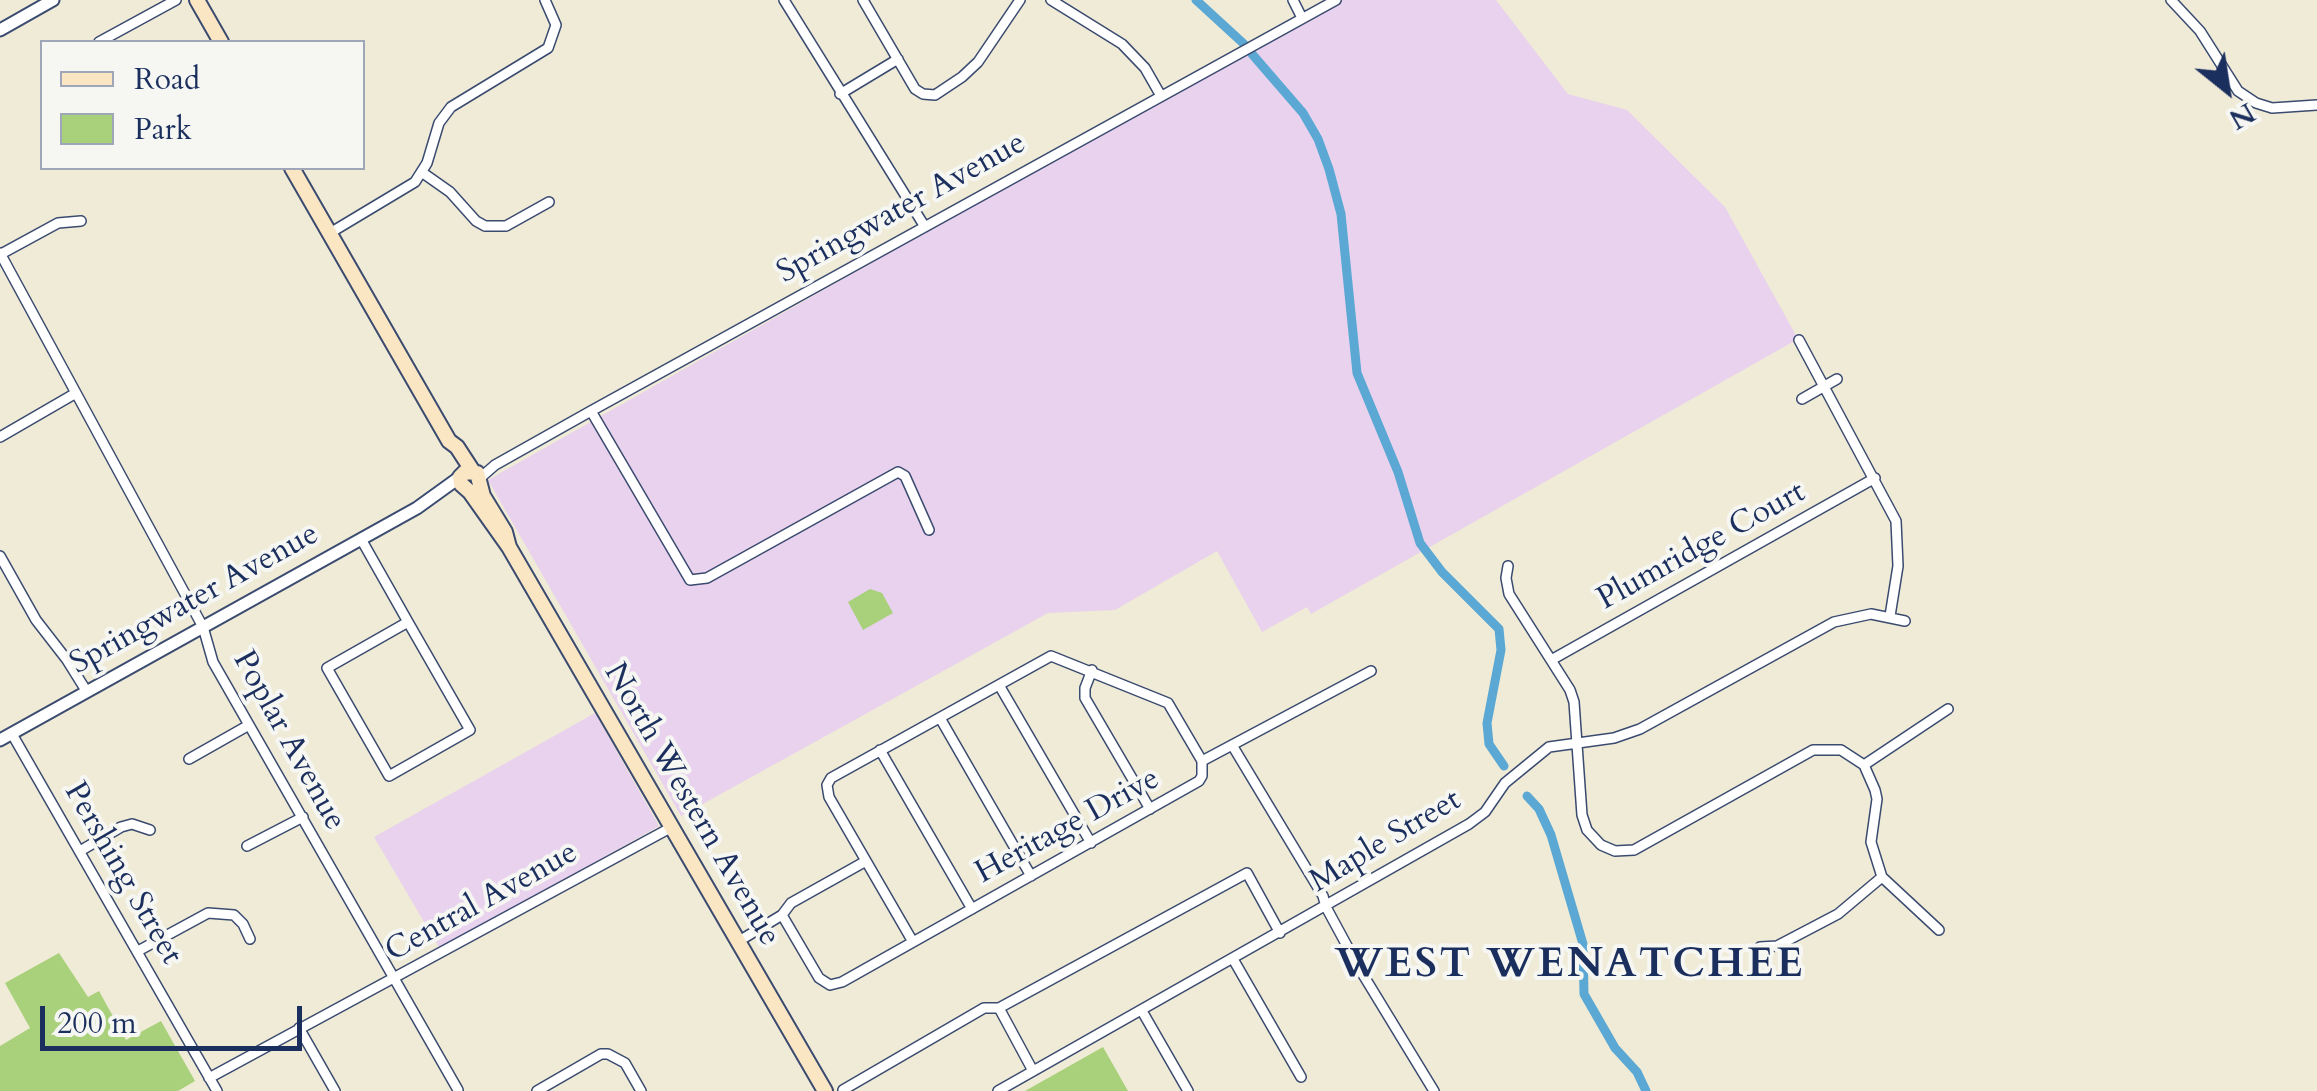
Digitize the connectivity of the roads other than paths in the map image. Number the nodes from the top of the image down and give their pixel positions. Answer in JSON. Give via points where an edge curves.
{"nodes":[{"id":1,"x":53,"y":0,"type":"edge"},
{"id":2,"x":176,"y":0,"type":"edge"},
{"id":3,"x":197,"y":0,"type":"edge"},
{"id":4,"x":545,"y":0,"type":"edge"},
{"id":5,"x":784,"y":0,"type":"edge"},
{"id":6,"x":863,"y":0,"type":"edge"},
{"id":7,"x":1020,"y":0,"type":"edge"},
{"id":8,"x":1051,"y":0,"type":"edge"},
{"id":9,"x":1293,"y":0,"type":"edge"},
{"id":10,"x":1336,"y":0,"type":"edge"},
{"id":11,"x":2171,"y":0,"type":"edge"},
{"id":12,"x":1302,"y":18,"type":"junction"},
{"id":13,"x":0,"y":30,"type":"edge"},
{"id":14,"x":104,"y":40,"type":"edge"},
{"id":15,"x":220,"y":40,"type":"edge"},
{"id":16,"x":898,"y":59,"type":"junction"},
{"id":17,"x":840,"y":94,"type":"junction"},
{"id":18,"x":1161,"y":96,"type":"junction"},
{"id":19,"x":2317,"y":105,"type":"edge"},
{"id":20,"x":293,"y":170,"type":"edge"},
{"id":21,"x":423,"y":173,"type":"junction"},
{"id":22,"x":549,"y":202,"type":"dead end"},
{"id":23,"x":81,"y":221,"type":"dead end"},
{"id":24,"x":925,"y":228,"type":"junction"},
{"id":25,"x":330,"y":233,"type":"junction"},
{"id":26,"x":0,"y":253,"type":"edge"},
{"id":27,"x":1799,"y":340,"type":"dead end"},
{"id":28,"x":1837,"y":379,"type":"dead end"},
{"id":29,"x":1824,"y":386,"type":"junction"},
{"id":30,"x":76,"y":393,"type":"junction"},
{"id":31,"x":1802,"y":399,"type":"dead end"},
{"id":32,"x":591,"y":411,"type":"junction"},
{"id":33,"x":0,"y":437,"type":"edge"},
{"id":34,"x":1876,"y":478,"type":"junction"},
{"id":35,"x":470,"y":480,"type":"junction"},
{"id":36,"x":929,"y":530,"type":"dead end"},
{"id":37,"x":361,"y":539,"type":"junction"},
{"id":38,"x":0,"y":556,"type":"edge"},
{"id":39,"x":1508,"y":566,"type":"dead end"},
{"id":40,"x":1890,"y":616,"type":"junction"},
{"id":41,"x":1905,"y":621,"type":"dead end"},
{"id":42,"x":408,"y":622,"type":"junction"},
{"id":43,"x":202,"y":628,"type":"junction"},
{"id":44,"x":1553,"y":659,"type":"junction"},
{"id":45,"x":1092,"y":670,"type":"junction"},
{"id":46,"x":1371,"y":670,"type":"dead end"},
{"id":47,"x":998,"y":685,"type":"junction"},
{"id":48,"x":87,"y":692,"type":"junction"},
{"id":49,"x":1948,"y":708,"type":"dead end"},
{"id":50,"x":940,"y":718,"type":"junction"},
{"id":51,"x":249,"y":725,"type":"junction"},
{"id":52,"x":6,"y":737,"type":"edge"},
{"id":53,"x":1576,"y":741,"type":"junction"},
{"id":54,"x":1232,"y":745,"type":"junction"},
{"id":55,"x":880,"y":750,"type":"junction"},
{"id":56,"x":189,"y":759,"type":"dead end"},
{"id":57,"x":1202,"y":760,"type":"junction"},
{"id":58,"x":1864,"y":765,"type":"junction"},
{"id":59,"x":1150,"y":809,"type":"junction"},
{"id":60,"x":303,"y":816,"type":"junction"},
{"id":61,"x":672,"y":827,"type":"junction"},
{"id":62,"x":150,"y":830,"type":"dead end"},
{"id":63,"x":1091,"y":843,"type":"junction"},
{"id":64,"x":247,"y":846,"type":"dead end"},
{"id":65,"x":80,"y":851,"type":"junction"},
{"id":66,"x":866,"y":860,"type":"junction"},
{"id":67,"x":1031,"y":876,"type":"junction"},
{"id":68,"x":1882,"y":877,"type":"junction"},
{"id":69,"x":1326,"y":908,"type":"junction"},
{"id":70,"x":972,"y":909,"type":"junction"},
{"id":71,"x":782,"y":916,"type":"junction"},
{"id":72,"x":1939,"y":930,"type":"dead end"},
{"id":73,"x":1280,"y":933,"type":"junction"},
{"id":74,"x":250,"y":939,"type":"dead end"},
{"id":75,"x":738,"y":941,"type":"junction"},
{"id":76,"x":913,"y":942,"type":"junction"},
{"id":77,"x":1760,"y":947,"type":"dead end"},
{"id":78,"x":138,"y":951,"type":"junction"},
{"id":79,"x":1233,"y":960,"type":"junction"},
{"id":80,"x":396,"y":978,"type":"junction"},
{"id":81,"x":999,"y":1008,"type":"junction"},
{"id":82,"x":1142,"y":1010,"type":"junction"},
{"id":83,"x":300,"y":1028,"type":"junction"},
{"id":84,"x":1033,"y":1071,"type":"junction"},
{"id":85,"x":1301,"y":1077,"type":"dead end"},
{"id":86,"x":209,"y":1078,"type":"junction"},
{"id":87,"x":550,"y":1088,"type":"edge"},
{"id":88,"x":458,"y":1090,"type":"edge"},
{"id":89,"x":843,"y":1090,"type":"edge"},
{"id":90,"x":216,"y":1091,"type":"edge"},
{"id":91,"x":335,"y":1091,"type":"edge"},
{"id":92,"x":537,"y":1091,"type":"edge"},
{"id":93,"x":640,"y":1091,"type":"edge"},
{"id":94,"x":825,"y":1091,"type":"edge"},
{"id":95,"x":998,"y":1091,"type":"edge"},
{"id":96,"x":1188,"y":1091,"type":"edge"},
{"id":97,"x":1434,"y":1091,"type":"edge"}],
"edges":[{"from":1,"to":13,"type":"street"},
{"from":2,"to":14,"type":"street"},
{"from":3,"to":15,"type":"main road"},
{"from":4,"to":21,"type":"street","via":[[556,24],[548,48],[452,107],[439,124]]},
{"from":5,"to":17,"type":"street"},
{"from":6,"to":16,"type":"street"},
{"from":7,"to":16,"type":"street","via":[[978,62],[934,94],[915,89]]},
{"from":8,"to":18,"type":"street","via":[[1122,44]]},
{"from":9,"to":12,"type":"street"},
{"from":10,"to":12,"type":"street","name":"Springwater Avenue"},
{"from":11,"to":19,"type":"street","via":[[2238,91],[2272,108]]},
{"from":12,"to":18,"type":"street","name":"Springwater Avenue"},
{"from":16,"to":17,"type":"street"},
{"from":17,"to":24,"type":"street"},
{"from":18,"to":24,"type":"street","name":"Springwater Avenue"},
{"from":20,"to":25,"type":"main road","name":"North Western Avenue"},
{"from":21,"to":22,"type":"street","via":[[485,226],[506,226]]},
{"from":21,"to":25,"type":"street"},
{"from":23,"to":26,"type":"street","via":[[58,223]]},
{"from":24,"to":32,"type":"street","name":"Springwater Avenue"},
{"from":25,"to":35,"type":"main road","name":"North Western Avenue"},
{"from":26,"to":30,"type":"street","name":"Poplar Avenue"},
{"from":27,"to":29,"type":"street"},
{"from":28,"to":29,"type":"street"},
{"from":29,"to":31,"type":"street"},
{"from":29,"to":34,"type":"street"},
{"from":30,"to":33,"type":"street"},
{"from":30,"to":43,"type":"street","name":"Poplar Avenue"},
{"from":32,"to":35,"type":"street","name":"Springwater Avenue"},
{"from":32,"to":36,"type":"street","via":[[690,580],[707,578],[898,472]]},
{"from":34,"to":40,"type":"street","via":[[1898,531]]},
{"from":34,"to":44,"type":"street","name":"Plumridge Court"},
{"from":35,"to":37,"type":"street","name":"Springwater Avenue"},
{"from":35,"to":61,"type":"main road","name":"North Western Avenue"},
{"from":37,"to":42,"type":"street"},
{"from":37,"to":43,"type":"street","name":"Springwater Avenue"},
{"from":38,"to":48,"type":"street"},
{"from":39,"to":44,"type":"street","via":[[1509,594]]},
{"from":40,"to":41,"type":"street","name":"Maple Street"},
{"from":40,"to":53,"type":"street","name":"Maple Street","via":[[1834,622],[1640,729]]},
{"from":42,"to":42,"type":"street","via":[[470,730],[389,776],[327,668]]},
{"from":43,"to":48,"type":"street","name":"Springwater Avenue"},
{"from":43,"to":51,"type":"street","name":"Poplar Avenue"},
{"from":44,"to":53,"type":"street","via":[[1574,702]]},
{"from":45,"to":47,"type":"street","name":"Heritage Drive","via":[[1052,656]]},
{"from":45,"to":57,"type":"street","name":"Heritage Drive","via":[[1168,702]]},
{"from":45,"to":59,"type":"street","via":[[1085,698]]},
{"from":46,"to":54,"type":"street"},
{"from":47,"to":50,"type":"street","name":"Heritage Drive"},
{"from":47,"to":63,"type":"street"},
{"from":48,"to":52,"type":"street","name":"Springwater Avenue"},
{"from":49,"to":58,"type":"street"},
{"from":50,"to":55,"type":"street","name":"Heritage Drive"},
{"from":50,"to":67,"type":"street"},
{"from":51,"to":56,"type":"street"},
{"from":51,"to":60,"type":"street","name":"Poplar Avenue"},
{"from":52,"to":65,"type":"street","name":"Pershing Street"},
{"from":53,"to":58,"type":"street","via":[[1587,830],[1616,851],[1650,843],[1813,750],[1842,750]]},
{"from":53,"to":69,"type":"street","name":"Maple Street","via":[[1549,746],[1506,782],[1485,812]]},
{"from":54,"to":57,"type":"street"},
{"from":54,"to":69,"type":"street"},
{"from":55,"to":66,"type":"street","name":"Heritage Drive","via":[[826,785]]},
{"from":55,"to":70,"type":"street"},
{"from":57,"to":59,"type":"street","name":"Heritage Drive","via":[[1199,781]]},
{"from":58,"to":68,"type":"street","via":[[1876,798],[1871,842]]},
{"from":59,"to":63,"type":"street","name":"Heritage Drive"},
{"from":60,"to":64,"type":"street"},
{"from":60,"to":80,"type":"street","name":"Poplar Avenue"},
{"from":61,"to":75,"type":"main road","name":"North Western Avenue"},
{"from":61,"to":80,"type":"street","name":"Central Avenue"},
{"from":62,"to":65,"type":"street","via":[[121,827]]},
{"from":63,"to":67,"type":"street","name":"Heritage Drive"},
{"from":65,"to":78,"type":"street","name":"Pershing Street"},
{"from":66,"to":71,"type":"street"},
{"from":66,"to":76,"type":"street"},
{"from":67,"to":70,"type":"street","name":"Heritage Drive"},
{"from":68,"to":72,"type":"street"},
{"from":68,"to":77,"type":"street","via":[[1838,914],[1777,946]]},
{"from":69,"to":73,"type":"street","name":"Maple Street"},
{"from":69,"to":97,"type":"street"},
{"from":70,"to":76,"type":"street","name":"Heritage Drive"},
{"from":71,"to":75,"type":"street"},
{"from":71,"to":76,"type":"street","name":"Heritage Drive","via":[[819,978],[830,985]]},
{"from":73,"to":79,"type":"street","name":"Maple Street"},
{"from":73,"to":81,"type":"street","via":[[1246,873]]},
{"from":74,"to":78,"type":"street","via":[[234,916],[208,913]]},
{"from":75,"to":94,"type":"main road","name":"North Western Avenue"},
{"from":78,"to":86,"type":"street","name":"Pershing Street"},
{"from":79,"to":82,"type":"street","name":"Maple Street"},
{"from":79,"to":85,"type":"street"},
{"from":80,"to":83,"type":"street","name":"Central Avenue"},
{"from":80,"to":88,"type":"street","name":"Poplar Avenue"},
{"from":81,"to":84,"type":"street"},
{"from":81,"to":89,"type":"street","via":[[984,1008]]},
{"from":82,"to":84,"type":"street","name":"Maple Street"},
{"from":82,"to":96,"type":"street"},
{"from":83,"to":86,"type":"street","name":"Central Avenue"},
{"from":83,"to":91,"type":"street"},
{"from":84,"to":95,"type":"street","name":"Maple Street"},
{"from":86,"to":90,"type":"street","name":"Pershing Street"},
{"from":87,"to":92,"type":"street"},
{"from":87,"to":93,"type":"street","via":[[608,1054],[625,1063]]}]}
